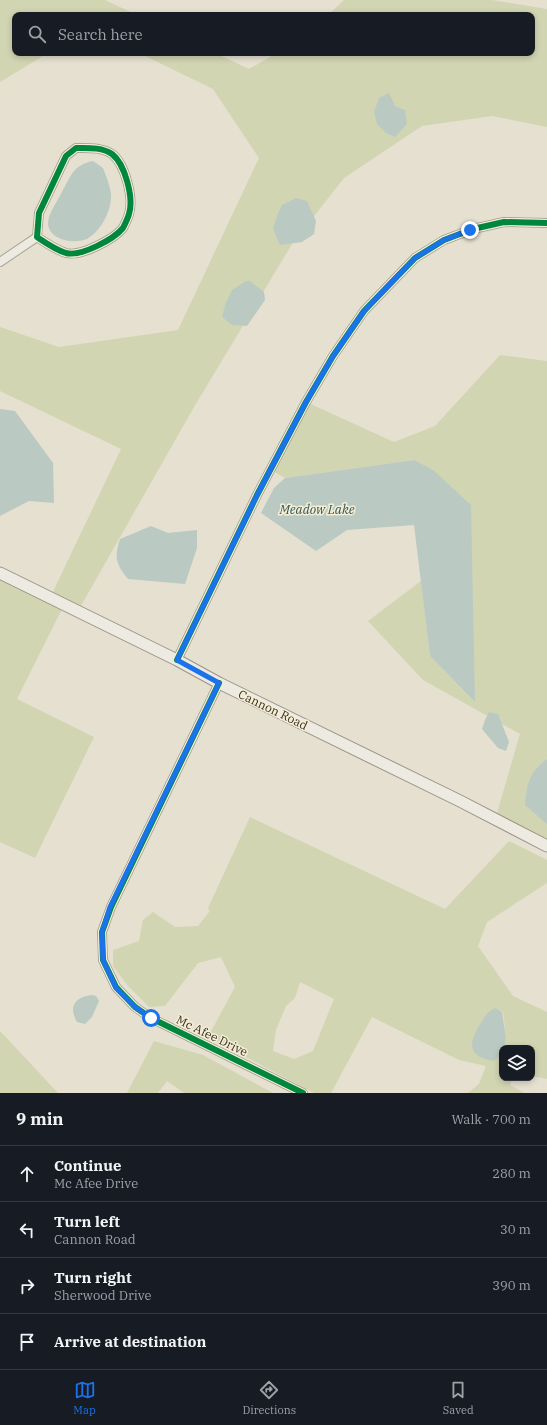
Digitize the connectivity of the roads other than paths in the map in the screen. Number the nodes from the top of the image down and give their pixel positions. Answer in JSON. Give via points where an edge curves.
{"nodes":[{"id":1,"x":547,"y":223,"type":"edge"},
{"id":2,"x":37,"y":237,"type":"junction"},
{"id":3,"x":0,"y":262,"type":"edge"},
{"id":4,"x":0,"y":573,"type":"edge"},
{"id":5,"x":177,"y":660,"type":"junction"},
{"id":6,"x":219,"y":683,"type":"junction"},
{"id":7,"x":547,"y":846,"type":"edge"},
{"id":8,"x":303,"y":1093,"type":"edge"}],
"edges":[{"from":1,"to":5,"type":"street","via":[[504,222],[473,229],[444,240],[415,258],[364,311],[333,356],[303,409],[257,495]]},
{"from":2,"to":2,"type":"street","via":[[67,254],[81,253],[95,247],[123,228],[130,213],[128,184],[123,168],[112,154],[95,148],[76,148],[66,156],[39,213]]},
{"from":2,"to":3,"type":"street"},
{"from":4,"to":5,"type":"main road","name":"Cannon Road"},
{"from":5,"to":6,"type":"main road","name":"Cannon Road"},
{"from":6,"to":7,"type":"main road","name":"Cannon Road"},
{"from":6,"to":8,"type":"street","name":"Mc Afee Drive","via":[[110,907],[102,932],[103,960],[116,988],[135,1007],[151,1018]]}]}
